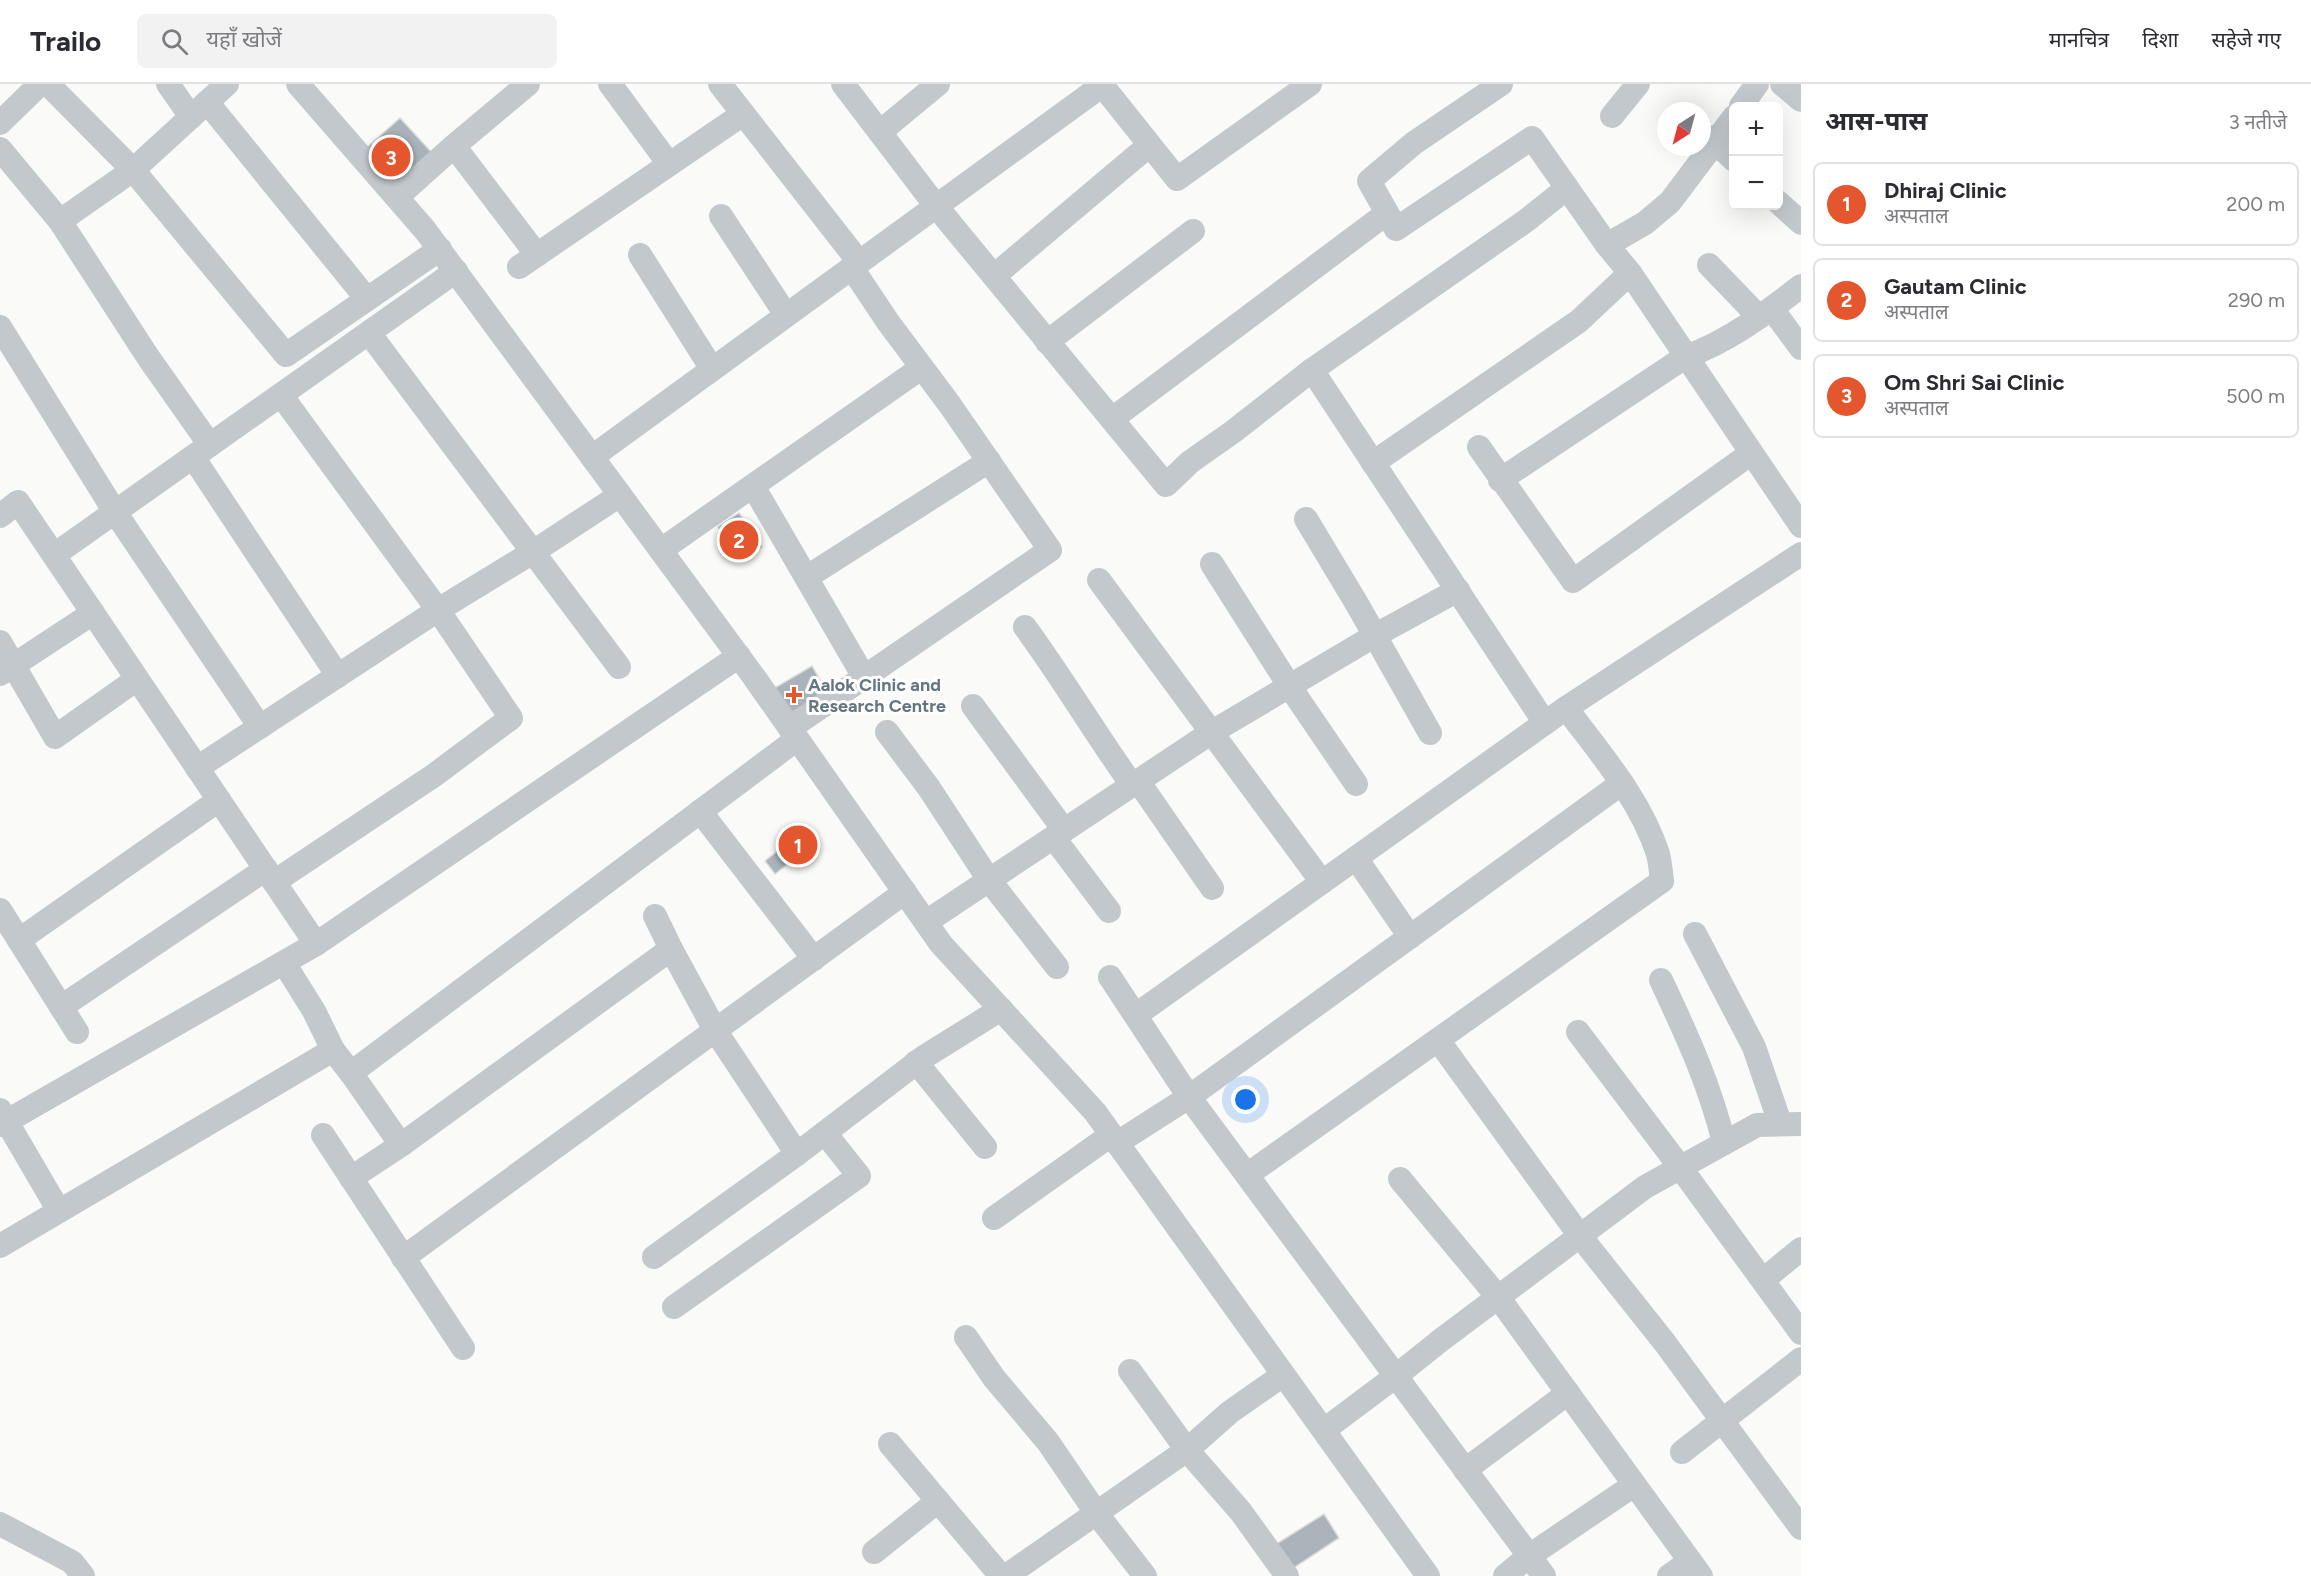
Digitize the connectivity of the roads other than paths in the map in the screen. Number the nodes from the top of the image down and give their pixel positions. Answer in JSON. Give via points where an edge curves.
{"nodes":[{"id":1,"x":40,"y":84,"type":"edge"},
{"id":2,"x":48,"y":84,"type":"edge"},
{"id":3,"x":168,"y":84,"type":"edge"},
{"id":4,"x":227,"y":84,"type":"edge"},
{"id":5,"x":298,"y":84,"type":"edge"},
{"id":6,"x":528,"y":84,"type":"edge"},
{"id":7,"x":610,"y":84,"type":"edge"},
{"id":8,"x":720,"y":84,"type":"edge"},
{"id":9,"x":843,"y":84,"type":"edge"},
{"id":10,"x":938,"y":84,"type":"edge"},
{"id":11,"x":1310,"y":84,"type":"edge"},
{"id":12,"x":1502,"y":84,"type":"edge"},
{"id":13,"x":1638,"y":84,"type":"edge"},
{"id":14,"x":1757,"y":84,"type":"edge"},
{"id":15,"x":1782,"y":84,"type":"edge"},
{"id":16,"x":1103,"y":85,"type":"edge"},
{"id":17,"x":1801,"y":100,"type":"edge"},
{"id":18,"x":1744,"y":102,"type":"edge"},
{"id":19,"x":199,"y":109,"type":"junction"},
{"id":20,"x":743,"y":114,"type":"junction"},
{"id":21,"x":1612,"y":116,"type":"dead end"},
{"id":22,"x":1729,"y":122,"type":"edge"},
{"id":23,"x":0,"y":123,"type":"edge"},
{"id":24,"x":880,"y":132,"type":"junction"},
{"id":25,"x":1712,"y":140,"type":"junction"},
{"id":26,"x":454,"y":146,"type":"junction"},
{"id":27,"x":0,"y":149,"type":"edge"},
{"id":28,"x":1140,"y":153,"type":"dead end"},
{"id":29,"x":1730,"y":156,"type":"edge"},
{"id":30,"x":669,"y":164,"type":"junction"},
{"id":31,"x":133,"y":170,"type":"junction"},
{"id":32,"x":1568,"y":188,"type":"junction"},
{"id":33,"x":397,"y":197,"type":"junction"},
{"id":34,"x":936,"y":206,"type":"junction"},
{"id":35,"x":1783,"y":206,"type":"edge"},
{"id":36,"x":1387,"y":213,"type":"junction"},
{"id":37,"x":721,"y":216,"type":"dead end"},
{"id":38,"x":60,"y":221,"type":"junction"},
{"id":39,"x":1801,"y":223,"type":"edge"},
{"id":40,"x":1193,"y":231,"type":"dead end"},
{"id":41,"x":1607,"y":245,"type":"junction"},
{"id":42,"x":440,"y":249,"type":"junction"},
{"id":43,"x":640,"y":255,"type":"dead end"},
{"id":44,"x":855,"y":265,"type":"junction"},
{"id":45,"x":1709,"y":265,"type":"dead end"},
{"id":46,"x":456,"y":272,"type":"junction"},
{"id":47,"x":1630,"y":273,"type":"junction"},
{"id":48,"x":994,"y":276,"type":"junction"},
{"id":49,"x":1801,"y":286,"type":"edge"},
{"id":50,"x":367,"y":299,"type":"junction"},
{"id":51,"x":1765,"y":313,"type":"junction"},
{"id":52,"x":786,"y":315,"type":"junction"},
{"id":53,"x":0,"y":327,"type":"edge"},
{"id":54,"x":369,"y":333,"type":"junction"},
{"id":55,"x":1047,"y":342,"type":"junction"},
{"id":56,"x":1801,"y":348,"type":"edge"},
{"id":57,"x":8,"y":357,"type":"edge"},
{"id":58,"x":1685,"y":357,"type":"junction"},
{"id":59,"x":921,"y":368,"type":"junction"},
{"id":60,"x":712,"y":369,"type":"junction"},
{"id":61,"x":1312,"y":370,"type":"junction"},
{"id":62,"x":281,"y":395,"type":"junction"},
{"id":63,"x":1112,"y":420,"type":"junction"},
{"id":64,"x":1479,"y":447,"type":"dead end"},
{"id":65,"x":202,"y":451,"type":"junction"},
{"id":66,"x":1750,"y":454,"type":"junction"},
{"id":67,"x":592,"y":457,"type":"junction"},
{"id":68,"x":989,"y":461,"type":"junction"},
{"id":69,"x":1373,"y":463,"type":"junction"},
{"id":70,"x":1500,"y":480,"type":"junction"},
{"id":71,"x":753,"y":486,"type":"junction"},
{"id":72,"x":620,"y":495,"type":"junction"},
{"id":73,"x":115,"y":512,"type":"junction"},
{"id":74,"x":0,"y":516,"type":"edge"},
{"id":75,"x":1306,"y":519,"type":"dead end"},
{"id":76,"x":1801,"y":526,"type":"edge"},
{"id":77,"x":661,"y":550,"type":"junction"},
{"id":78,"x":533,"y":552,"type":"junction"},
{"id":79,"x":1801,"y":554,"type":"edge"},
{"id":80,"x":54,"y":555,"type":"junction"},
{"id":81,"x":1212,"y":564,"type":"dead end"},
{"id":82,"x":807,"y":577,"type":"junction"},
{"id":83,"x":1100,"y":580,"type":"dead end"},
{"id":84,"x":1458,"y":590,"type":"junction"},
{"id":85,"x":438,"y":610,"type":"junction"},
{"id":86,"x":93,"y":613,"type":"junction"},
{"id":87,"x":1025,"y":627,"type":"dead end"},
{"id":88,"x":1374,"y":636,"type":"junction"},
{"id":89,"x":0,"y":642,"type":"edge"},
{"id":90,"x":739,"y":656,"type":"junction"},
{"id":91,"x":619,"y":667,"type":"dead end"},
{"id":92,"x":7,"y":670,"type":"edge"},
{"id":93,"x":338,"y":676,"type":"junction"},
{"id":94,"x":864,"y":677,"type":"junction"},
{"id":95,"x":137,"y":679,"type":"junction"},
{"id":96,"x":1290,"y":687,"type":"junction"},
{"id":97,"x":973,"y":706,"type":"dead end"},
{"id":98,"x":1566,"y":708,"type":"junction"},
{"id":99,"x":1545,"y":723,"type":"junction"},
{"id":100,"x":260,"y":727,"type":"junction"},
{"id":101,"x":887,"y":732,"type":"dead end"},
{"id":102,"x":1212,"y":732,"type":"junction"},
{"id":103,"x":793,"y":733,"type":"junction"},
{"id":104,"x":1430,"y":733,"type":"dead end"},
{"id":105,"x":197,"y":768,"type":"junction"},
{"id":106,"x":1135,"y":783,"type":"junction"},
{"id":107,"x":1622,"y":783,"type":"junction"},
{"id":108,"x":1356,"y":784,"type":"dead end"},
{"id":109,"x":219,"y":800,"type":"junction"},
{"id":110,"x":700,"y":811,"type":"junction"},
{"id":111,"x":1059,"y":834,"type":"junction"},
{"id":112,"x":1356,"y":858,"type":"junction"},
{"id":113,"x":270,"y":876,"type":"junction"},
{"id":114,"x":989,"y":880,"type":"junction"},
{"id":115,"x":1322,"y":882,"type":"junction"},
{"id":116,"x":1212,"y":888,"type":"dead end"},
{"id":117,"x":905,"y":892,"type":"junction"},
{"id":118,"x":0,"y":910,"type":"edge"},
{"id":119,"x":1109,"y":911,"type":"dead end"},
{"id":120,"x":655,"y":916,"type":"dead end"},
{"id":121,"x":926,"y":922,"type":"junction"},
{"id":122,"x":1695,"y":934,"type":"dead end"},
{"id":123,"x":1410,"y":937,"type":"junction"},
{"id":124,"x":19,"y":940,"type":"junction"},
{"id":125,"x":316,"y":944,"type":"junction"},
{"id":126,"x":671,"y":949,"type":"junction"},
{"id":127,"x":814,"y":959,"type":"junction"},
{"id":128,"x":284,"y":963,"type":"junction"},
{"id":129,"x":1057,"y":967,"type":"dead end"},
{"id":130,"x":1110,"y":977,"type":"dead end"},
{"id":131,"x":1661,"y":980,"type":"dead end"},
{"id":132,"x":62,"y":1007,"type":"junction"},
{"id":133,"x":1000,"y":1009,"type":"junction"},
{"id":134,"x":1136,"y":1015,"type":"junction"},
{"id":135,"x":715,"y":1030,"type":"junction"},
{"id":136,"x":77,"y":1032,"type":"dead end"},
{"id":137,"x":1578,"y":1032,"type":"dead end"},
{"id":138,"x":1438,"y":1040,"type":"junction"},
{"id":139,"x":333,"y":1050,"type":"junction"},
{"id":140,"x":916,"y":1062,"type":"junction"},
{"id":141,"x":351,"y":1072,"type":"junction"},
{"id":142,"x":1189,"y":1097,"type":"junction"},
{"id":143,"x":2,"y":1118,"type":"edge"},
{"id":144,"x":1794,"y":1126,"type":"edge"},
{"id":145,"x":825,"y":1132,"type":"junction"},
{"id":146,"x":323,"y":1135,"type":"dead end"},
{"id":147,"x":1114,"y":1139,"type":"junction"},
{"id":148,"x":1724,"y":1143,"type":"junction"},
{"id":149,"x":401,"y":1145,"type":"junction"},
{"id":150,"x":985,"y":1146,"type":"dead end"},
{"id":151,"x":797,"y":1154,"type":"junction"},
{"id":152,"x":1680,"y":1167,"type":"junction"},
{"id":153,"x":1247,"y":1176,"type":"junction"},
{"id":154,"x":351,"y":1178,"type":"junction"},
{"id":155,"x":1400,"y":1179,"type":"dead end"},
{"id":156,"x":59,"y":1211,"type":"junction"},
{"id":157,"x":994,"y":1218,"type":"dead end"},
{"id":158,"x":1580,"y":1236,"type":"junction"},
{"id":159,"x":0,"y":1246,"type":"edge"},
{"id":160,"x":1801,"y":1250,"type":"edge"},
{"id":161,"x":654,"y":1257,"type":"dead end"},
{"id":162,"x":404,"y":1258,"type":"junction"},
{"id":163,"x":1763,"y":1280,"type":"junction"},
{"id":164,"x":1498,"y":1296,"type":"junction"},
{"id":165,"x":674,"y":1307,"type":"dead end"},
{"id":166,"x":1801,"y":1333,"type":"edge"},
{"id":167,"x":966,"y":1337,"type":"dead end"},
{"id":168,"x":463,"y":1348,"type":"dead end"},
{"id":169,"x":1801,"y":1359,"type":"edge"},
{"id":170,"x":1130,"y":1371,"type":"dead end"},
{"id":171,"x":1284,"y":1375,"type":"junction"},
{"id":172,"x":1396,"y":1376,"type":"junction"},
{"id":173,"x":1568,"y":1394,"type":"junction"},
{"id":174,"x":1723,"y":1422,"type":"junction"},
{"id":175,"x":1324,"y":1430,"type":"junction"},
{"id":176,"x":890,"y":1444,"type":"dead end"},
{"id":177,"x":1187,"y":1450,"type":"junction"},
{"id":178,"x":1682,"y":1452,"type":"dead end"},
{"id":179,"x":1466,"y":1470,"type":"junction"},
{"id":180,"x":1634,"y":1485,"type":"junction"},
{"id":181,"x":938,"y":1501,"type":"junction"},
{"id":182,"x":1097,"y":1514,"type":"junction"},
{"id":183,"x":2,"y":1527,"type":"edge"},
{"id":184,"x":1801,"y":1528,"type":"edge"},
{"id":185,"x":874,"y":1552,"type":"dead end"},
{"id":186,"x":1529,"y":1556,"type":"junction"},
{"id":187,"x":1695,"y":1568,"type":"edge"},
{"id":188,"x":1021,"y":1572,"type":"edge"},
{"id":189,"x":83,"y":1576,"type":"edge"},
{"id":190,"x":1001,"y":1576,"type":"edge"},
{"id":191,"x":1145,"y":1576,"type":"edge"},
{"id":192,"x":1287,"y":1576,"type":"edge"},
{"id":193,"x":1428,"y":1576,"type":"edge"},
{"id":194,"x":1505,"y":1576,"type":"edge"},
{"id":195,"x":1544,"y":1576,"type":"edge"},
{"id":196,"x":1669,"y":1576,"type":"edge"}],
"edges":[{"from":1,"to":23,"type":"street"},
{"from":2,"to":31,"type":"street"},
{"from":3,"to":19,"type":"street"},
{"from":4,"to":19,"type":"street"},
{"from":5,"to":33,"type":"street"},
{"from":6,"to":26,"type":"street"},
{"from":7,"to":30,"type":"street"},
{"from":8,"to":20,"type":"street"},
{"from":9,"to":24,"type":"street"},
{"from":10,"to":24,"type":"street"},
{"from":11,"to":16,"type":"street","via":[[1177,179]]},
{"from":12,"to":36,"type":"street","via":[[1414,143],[1369,181]]},
{"from":13,"to":21,"type":"street"},
{"from":14,"to":18,"type":"street"},
{"from":15,"to":17,"type":"street"},
{"from":16,"to":34,"type":"street"},
{"from":19,"to":31,"type":"street"},
{"from":19,"to":50,"type":"street"},
{"from":20,"to":30,"type":"street"},
{"from":20,"to":44,"type":"street"},
{"from":22,"to":25,"type":"street"},
{"from":24,"to":34,"type":"street"},
{"from":25,"to":29,"type":"street"},
{"from":25,"to":41,"type":"street","via":[[1670,202]]},
{"from":26,"to":30,"type":"street","via":[[528,261]]},
{"from":26,"to":33,"type":"street"},
{"from":27,"to":38,"type":"street"},
{"from":28,"to":48,"type":"street"},
{"from":31,"to":38,"type":"street"},
{"from":31,"to":50,"type":"street","via":[[286,355]]},
{"from":32,"to":36,"type":"street","via":[[1532,138],[1396,229]]},
{"from":32,"to":41,"type":"street"},
{"from":32,"to":61,"type":"street"},
{"from":33,"to":42,"type":"street"},
{"from":34,"to":44,"type":"street"},
{"from":34,"to":48,"type":"street"},
{"from":35,"to":39,"type":"street"},
{"from":36,"to":63,"type":"street"},
{"from":37,"to":52,"type":"street"},
{"from":38,"to":65,"type":"street","via":[[148,357]]},
{"from":40,"to":55,"type":"street"},
{"from":41,"to":47,"type":"street"},
{"from":42,"to":46,"type":"street"},
{"from":42,"to":50,"type":"street"},
{"from":43,"to":60,"type":"street"},
{"from":44,"to":52,"type":"street"},
{"from":44,"to":59,"type":"street"},
{"from":45,"to":51,"type":"street"},
{"from":46,"to":54,"type":"street"},
{"from":46,"to":67,"type":"street"},
{"from":47,"to":58,"type":"street"},
{"from":47,"to":69,"type":"street","via":[[1579,321]]},
{"from":48,"to":55,"type":"street"},
{"from":49,"to":51,"type":"street"},
{"from":51,"to":56,"type":"street"},
{"from":51,"to":58,"type":"street","via":[[1707,349]]},
{"from":52,"to":60,"type":"street"},
{"from":53,"to":57,"type":"street"},
{"from":54,"to":62,"type":"street"},
{"from":54,"to":78,"type":"street"},
{"from":55,"to":63,"type":"street"},
{"from":57,"to":73,"type":"street"},
{"from":58,"to":66,"type":"street"},
{"from":58,"to":70,"type":"street"},
{"from":59,"to":68,"type":"street"},
{"from":59,"to":71,"type":"street"},
{"from":60,"to":67,"type":"street"},
{"from":61,"to":63,"type":"street","via":[[1190,462],[1166,485]]},
{"from":61,"to":69,"type":"street"},
{"from":62,"to":65,"type":"street"},
{"from":62,"to":85,"type":"street"},
{"from":64,"to":70,"type":"street"},
{"from":65,"to":73,"type":"street"},
{"from":65,"to":93,"type":"street"},
{"from":66,"to":70,"type":"street","via":[[1573,581]]},
{"from":66,"to":76,"type":"street"},
{"from":67,"to":72,"type":"street"},
{"from":68,"to":82,"type":"street"},
{"from":68,"to":94,"type":"street","via":[[1050,550]]},
{"from":69,"to":84,"type":"street"},
{"from":71,"to":77,"type":"street"},
{"from":71,"to":82,"type":"street"},
{"from":72,"to":77,"type":"street"},
{"from":72,"to":78,"type":"street"},
{"from":73,"to":80,"type":"street"},
{"from":73,"to":100,"type":"street"},
{"from":74,"to":80,"type":"street","via":[[18,502]]},
{"from":75,"to":88,"type":"street"},
{"from":77,"to":90,"type":"street"},
{"from":78,"to":85,"type":"street"},
{"from":78,"to":91,"type":"street"},
{"from":79,"to":98,"type":"street"},
{"from":80,"to":86,"type":"street"},
{"from":81,"to":96,"type":"street"},
{"from":82,"to":94,"type":"street"},
{"from":83,"to":102,"type":"street"},
{"from":84,"to":88,"type":"street"},
{"from":84,"to":99,"type":"street"},
{"from":85,"to":93,"type":"street"},
{"from":85,"to":113,"type":"street","via":[[511,718],[433,776]]},
{"from":86,"to":92,"type":"street"},
{"from":86,"to":95,"type":"street"},
{"from":87,"to":106,"type":"street","via":[[1105,747]]},
{"from":88,"to":96,"type":"street"},
{"from":88,"to":104,"type":"street"},
{"from":89,"to":92,"type":"street"},
{"from":90,"to":103,"type":"street"},
{"from":90,"to":125,"type":"street"},
{"from":92,"to":95,"type":"street","via":[[55,737]]},
{"from":93,"to":100,"type":"street"},
{"from":94,"to":103,"type":"street"},
{"from":95,"to":105,"type":"street"},
{"from":96,"to":102,"type":"street"},
{"from":96,"to":108,"type":"street"},
{"from":97,"to":111,"type":"street"},
{"from":98,"to":99,"type":"street"},
{"from":98,"to":107,"type":"street"},
{"from":99,"to":112,"type":"street"},
{"from":100,"to":105,"type":"street"},
{"from":101,"to":114,"type":"street"},
{"from":102,"to":106,"type":"street"},
{"from":102,"to":115,"type":"street"},
{"from":103,"to":110,"type":"street"},
{"from":103,"to":117,"type":"street"},
{"from":105,"to":109,"type":"street"},
{"from":106,"to":111,"type":"street"},
{"from":106,"to":116,"type":"street"},
{"from":107,"to":123,"type":"street"},
{"from":107,"to":138,"type":"street","via":[[1658,855],[1662,881]]},
{"from":109,"to":113,"type":"street"},
{"from":109,"to":124,"type":"street"},
{"from":110,"to":127,"type":"street"},
{"from":110,"to":141,"type":"street"},
{"from":111,"to":114,"type":"street"},
{"from":111,"to":119,"type":"street"},
{"from":112,"to":115,"type":"street"},
{"from":112,"to":123,"type":"street"},
{"from":113,"to":125,"type":"street"},
{"from":113,"to":132,"type":"street"},
{"from":114,"to":121,"type":"street"},
{"from":114,"to":129,"type":"street"},
{"from":115,"to":134,"type":"street"},
{"from":117,"to":121,"type":"street"},
{"from":117,"to":127,"type":"street"},
{"from":118,"to":124,"type":"street"},
{"from":120,"to":126,"type":"street"},
{"from":121,"to":133,"type":"street"},
{"from":122,"to":144,"type":"street"},
{"from":123,"to":142,"type":"street"},
{"from":124,"to":132,"type":"street"},
{"from":125,"to":128,"type":"street"},
{"from":126,"to":135,"type":"street"},
{"from":126,"to":149,"type":"street"},
{"from":127,"to":135,"type":"street"},
{"from":128,"to":139,"type":"street"},
{"from":128,"to":143,"type":"street"},
{"from":130,"to":134,"type":"street"},
{"from":131,"to":148,"type":"street","via":[[1700,1064]]},
{"from":132,"to":136,"type":"street"},
{"from":133,"to":140,"type":"street"},
{"from":133,"to":147,"type":"street","via":[[1095,1112]]},
{"from":134,"to":142,"type":"street"},
{"from":135,"to":151,"type":"street"},
{"from":135,"to":162,"type":"street"},
{"from":137,"to":152,"type":"street"},
{"from":138,"to":153,"type":"street"},
{"from":138,"to":158,"type":"street"},
{"from":139,"to":141,"type":"street"},
{"from":139,"to":156,"type":"street"},
{"from":140,"to":145,"type":"street"},
{"from":140,"to":150,"type":"street"},
{"from":141,"to":149,"type":"street"},
{"from":142,"to":147,"type":"street"},
{"from":142,"to":153,"type":"street"},
{"from":143,"to":156,"type":"street"},
{"from":144,"to":148,"type":"street","via":[[1757,1125]]},
{"from":145,"to":151,"type":"street"},
{"from":145,"to":165,"type":"street","via":[[859,1176]]},
{"from":146,"to":154,"type":"street"},
{"from":147,"to":157,"type":"street"},
{"from":147,"to":171,"type":"street"},
{"from":148,"to":152,"type":"street"},
{"from":149,"to":154,"type":"street"},
{"from":151,"to":161,"type":"street"},
{"from":152,"to":158,"type":"street"},
{"from":152,"to":163,"type":"street"},
{"from":153,"to":172,"type":"street"},
{"from":154,"to":162,"type":"street"},
{"from":155,"to":164,"type":"street"},
{"from":156,"to":159,"type":"street"},
{"from":158,"to":164,"type":"street"},
{"from":158,"to":174,"type":"street"},
{"from":160,"to":163,"type":"street"},
{"from":162,"to":168,"type":"street"},
{"from":163,"to":166,"type":"street"},
{"from":164,"to":172,"type":"street"},
{"from":164,"to":173,"type":"street"},
{"from":167,"to":182,"type":"street","via":[[994,1378],[1048,1442]]},
{"from":169,"to":174,"type":"street"},
{"from":170,"to":177,"type":"street"},
{"from":171,"to":175,"type":"street"},
{"from":171,"to":177,"type":"street","via":[[1230,1412]]},
{"from":172,"to":175,"type":"street"},
{"from":172,"to":179,"type":"street"},
{"from":173,"to":179,"type":"street"},
{"from":173,"to":180,"type":"street"},
{"from":174,"to":178,"type":"street"},
{"from":174,"to":184,"type":"street"},
{"from":175,"to":193,"type":"street"},
{"from":176,"to":181,"type":"street"},
{"from":177,"to":182,"type":"street"},
{"from":177,"to":192,"type":"street","via":[[1241,1512]]},
{"from":179,"to":186,"type":"street"},
{"from":180,"to":186,"type":"street"},
{"from":180,"to":187,"type":"street"},
{"from":181,"to":185,"type":"street"},
{"from":181,"to":190,"type":"street"},
{"from":182,"to":188,"type":"street"},
{"from":182,"to":191,"type":"street"},
{"from":183,"to":189,"type":"street","via":[[72,1562]]},
{"from":186,"to":194,"type":"street"},
{"from":186,"to":195,"type":"street"},
{"from":187,"to":196,"type":"street"}]}
